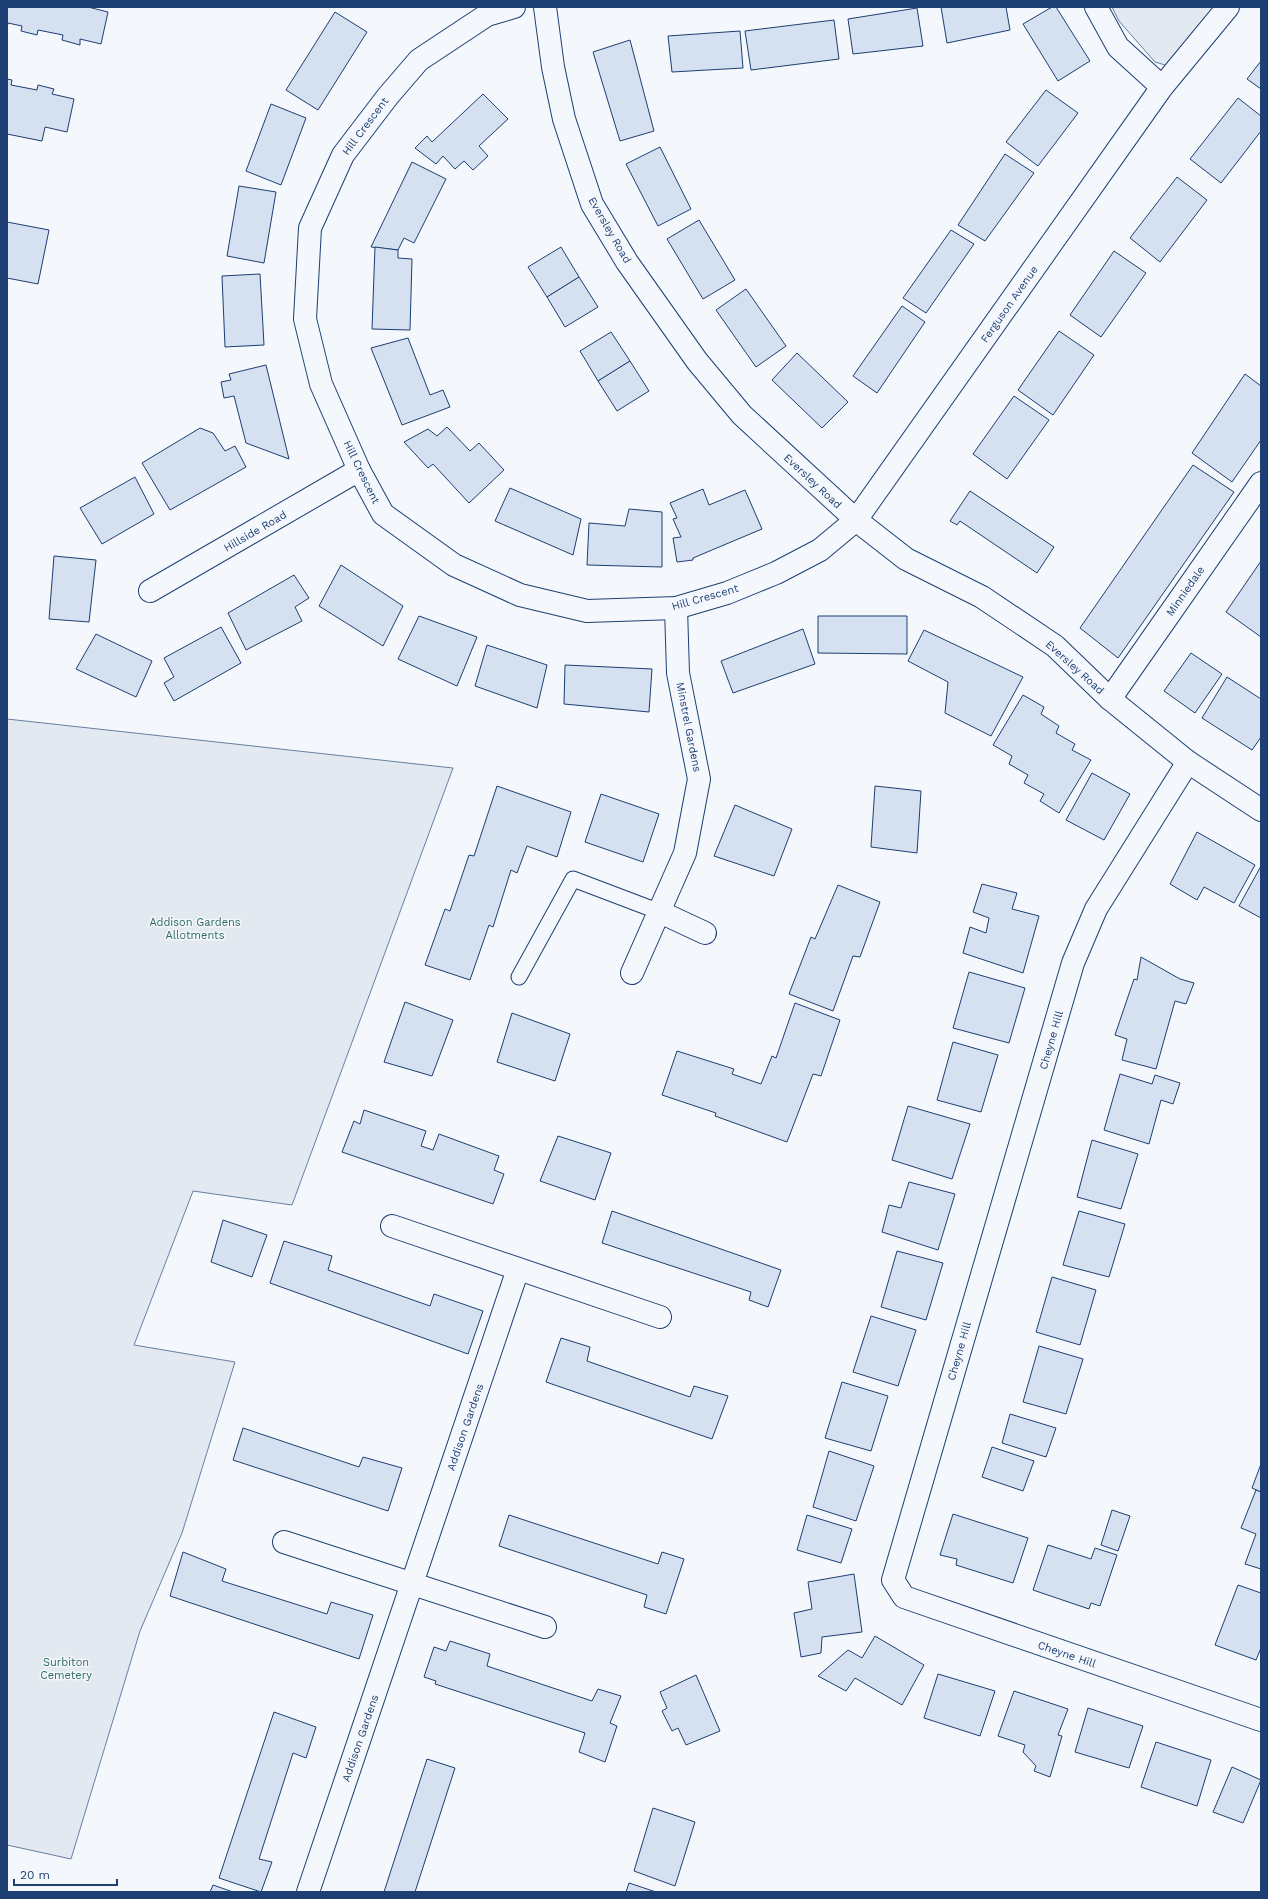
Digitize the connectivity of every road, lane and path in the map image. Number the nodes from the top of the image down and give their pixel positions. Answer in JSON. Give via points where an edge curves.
{"nodes":[{"id":1,"x":514,"y":7,"type":"edge"},
{"id":2,"x":545,"y":7,"type":"edge"},
{"id":3,"x":1096,"y":7,"type":"edge"},
{"id":4,"x":1228,"y":7,"type":"edge"},
{"id":5,"x":481,"y":11,"type":"edge"},
{"id":6,"x":1162,"y":88,"type":"junction"},
{"id":7,"x":359,"y":470,"type":"junction"},
{"id":8,"x":1261,"y":483,"type":"edge"},
{"id":9,"x":856,"y":520,"type":"junction"},
{"id":10,"x":150,"y":591,"type":"dead end"},
{"id":11,"x":676,"y":608,"type":"junction"},
{"id":12,"x":1110,"y":699,"type":"junction"},
{"id":13,"x":1188,"y":762,"type":"junction"},
{"id":14,"x":1261,"y":810,"type":"edge"},
{"id":15,"x":660,"y":912,"type":"junction"},
{"id":16,"x":705,"y":933,"type":"dead end"},
{"id":17,"x":632,"y":973,"type":"dead end"},
{"id":18,"x":520,"y":977,"type":"dead end"},
{"id":19,"x":392,"y":1226,"type":"dead end"},
{"id":20,"x":518,"y":1269,"type":"junction"},
{"id":21,"x":660,"y":1317,"type":"dead end"},
{"id":22,"x":284,"y":1542,"type":"dead end"},
{"id":23,"x":412,"y":1584,"type":"junction"},
{"id":24,"x":545,"y":1627,"type":"dead end"},
{"id":25,"x":1261,"y":1720,"type":"edge"},
{"id":26,"x":308,"y":1892,"type":"edge"}],
"edges":[{"from":1,"to":5,"type":"street","name":"Hill Crescent"},
{"from":2,"to":9,"type":"street","name":"Eversley Road","via":[[553,67],[564,119],[592,204],[627,262],[697,361],[742,416]]},
{"from":3,"to":6,"type":"street","via":[[1118,47]]},
{"from":4,"to":6,"type":"street","name":"Ferguson Avenue"},
{"from":5,"to":7,"type":"street","name":"Hill Crescent","via":[[420,60],[388,96],[343,155],[310,228],[305,319],[321,384]]},
{"from":6,"to":9,"type":"street","name":"Ferguson Avenue"},
{"from":7,"to":10,"type":"street","name":"Hillside Road"},
{"from":7,"to":11,"type":"street","name":"Hill Crescent","via":[[383,514],[454,565],[520,595],[586,611]]},
{"from":8,"to":12,"type":"street","name":"Minniedale"},
{"from":9,"to":11,"type":"street","name":"Hill Crescent","via":[[820,550],[776,573],[727,593]]},
{"from":9,"to":12,"type":"street","name":"Eversley Road","via":[[906,559],[982,597],[1056,646]]},
{"from":11,"to":15,"type":"street","name":"Minstrel Gardens","via":[[678,673],[699,779],[685,853]]},
{"from":12,"to":13,"type":"street","name":"Eversley Road"},
{"from":13,"to":14,"type":"street","name":"Eversley Road"},
{"from":13,"to":25,"type":"street","name":"Cheyne Hill","via":[[1096,909],[1073,963],[893,1580],[904,1597]]},
{"from":15,"to":16,"type":"street"},
{"from":15,"to":17,"type":"street","name":"Minstrel Gardens"},
{"from":15,"to":18,"type":"lane","via":[[573,880]]},
{"from":19,"to":20,"type":"street"},
{"from":20,"to":21,"type":"street"},
{"from":20,"to":23,"type":"street","name":"Addison Gardens"},
{"from":22,"to":23,"type":"street"},
{"from":23,"to":24,"type":"street"},
{"from":23,"to":26,"type":"street","name":"Addison Gardens"}]}
